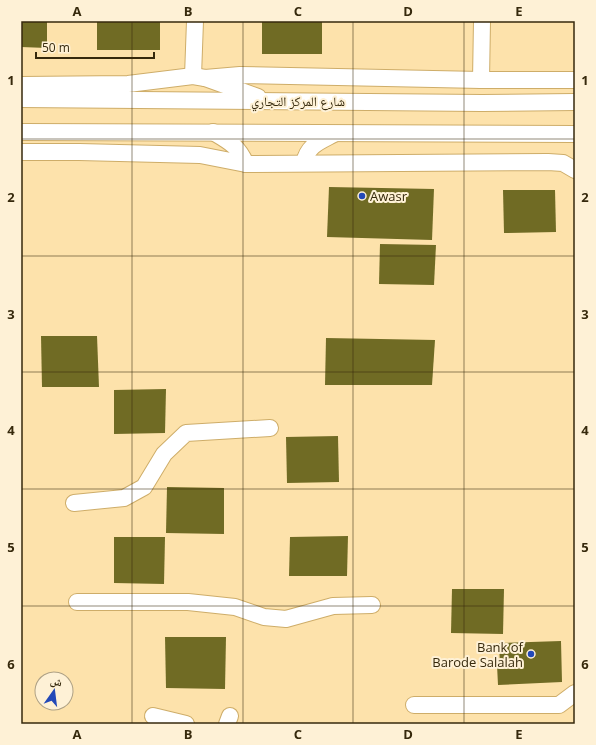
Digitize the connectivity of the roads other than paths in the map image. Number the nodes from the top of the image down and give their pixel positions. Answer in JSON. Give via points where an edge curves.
{"nodes":[{"id":1,"x":195,"y":21,"type":"edge"},
{"id":2,"x":482,"y":21,"type":"edge"},
{"id":3,"x":199,"y":77,"type":"junction"},
{"id":4,"x":481,"y":80,"type":"junction"},
{"id":5,"x":575,"y":80,"type":"edge"},
{"id":6,"x":21,"y":85,"type":"edge"},
{"id":7,"x":21,"y":100,"type":"edge"},
{"id":8,"x":270,"y":101,"type":"junction"},
{"id":9,"x":575,"y":102,"type":"edge"},
{"id":10,"x":21,"y":132,"type":"edge"},
{"id":11,"x":213,"y":132,"type":"junction"},
{"id":12,"x":335,"y":133,"type":"junction"},
{"id":13,"x":572,"y":136,"type":"edge"},
{"id":14,"x":21,"y":152,"type":"edge"},
{"id":15,"x":304,"y":163,"type":"junction"},
{"id":16,"x":246,"y":164,"type":"junction"},
{"id":17,"x":575,"y":170,"type":"edge"},
{"id":18,"x":270,"y":428,"type":"dead end"},
{"id":19,"x":74,"y":504,"type":"dead end"},
{"id":20,"x":77,"y":602,"type":"dead end"},
{"id":21,"x":372,"y":605,"type":"dead end"},
{"id":22,"x":575,"y":693,"type":"edge"},
{"id":23,"x":414,"y":705,"type":"dead end"},
{"id":24,"x":153,"y":716,"type":"dead end"},
{"id":25,"x":186,"y":724,"type":"edge"}],
"edges":[{"from":1,"to":3,"type":"street"},
{"from":2,"to":4,"type":"street"},
{"from":3,"to":4,"type":"street","via":[[240,75]]},
{"from":3,"to":6,"type":"street","via":[[128,84]]},
{"from":3,"to":8,"type":"street"},
{"from":4,"to":5,"type":"street"},
{"from":7,"to":8,"type":"street","name":"شارع المركز التجاري"},
{"from":8,"to":9,"type":"street","name":"شارع المركز التجاري"},
{"from":10,"to":11,"type":"street"},
{"from":11,"to":12,"type":"street"},
{"from":11,"to":16,"type":"street","via":[[237,148]]},
{"from":12,"to":13,"type":"street"},
{"from":12,"to":15,"type":"street","via":[[312,146],[306,154]]},
{"from":14,"to":16,"type":"street","via":[[200,155]]},
{"from":15,"to":16,"type":"street"},
{"from":15,"to":17,"type":"street","via":[[548,162],[563,163]]},
{"from":18,"to":19,"type":"street","via":[[186,433],[164,454],[144,487],[124,498]]},
{"from":20,"to":21,"type":"street","via":[[188,602],[235,607],[264,617],[286,619],[333,606]]},
{"from":22,"to":23,"type":"street","via":[[559,705]]},
{"from":24,"to":25,"type":"street"}]}
